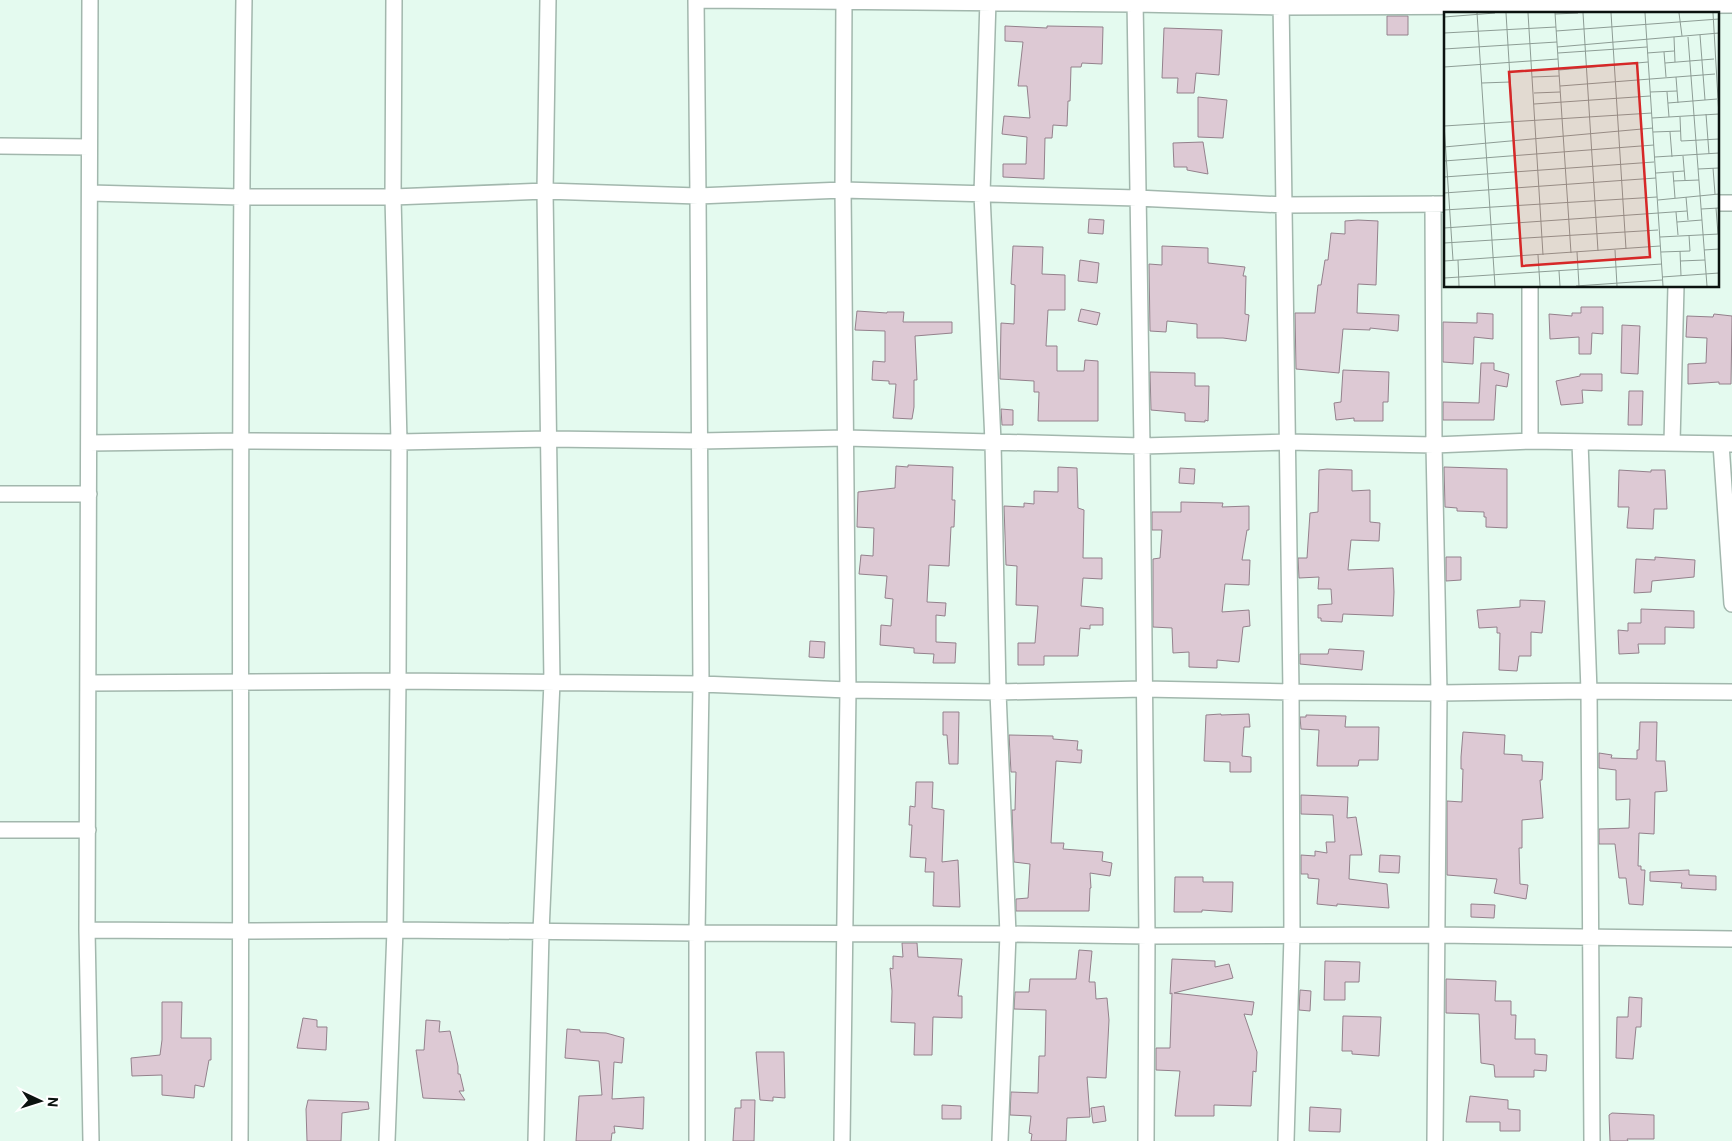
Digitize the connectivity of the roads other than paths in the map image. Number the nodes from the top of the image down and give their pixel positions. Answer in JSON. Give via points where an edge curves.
{"nodes":[{"id":1,"x":90,"y":0,"type":"edge"},
{"id":2,"x":244,"y":0,"type":"edge"},
{"id":3,"x":394,"y":0,"type":"edge"},
{"id":4,"x":548,"y":0,"type":"edge"},
{"id":5,"x":696,"y":0,"type":"edge"},
{"id":6,"x":700,"y":0,"type":"edge"},
{"id":7,"x":844,"y":1,"type":"edge"},
{"id":8,"x":988,"y":2,"type":"edge"},
{"id":9,"x":1135,"y":2,"type":"edge"},
{"id":10,"x":1281,"y":3,"type":"edge"},
{"id":11,"x":1645,"y":3,"type":"edge"},
{"id":12,"x":1732,"y":5,"type":"edge"},
{"id":13,"x":0,"y":146,"type":"edge"},
{"id":14,"x":90,"y":147,"type":"junction"},
{"id":15,"x":843,"y":190,"type":"junction"},
{"id":16,"x":546,"y":191,"type":"junction"},
{"id":17,"x":90,"y":193,"type":"junction"},
{"id":18,"x":982,"y":194,"type":"junction"},
{"id":19,"x":241,"y":196,"type":"junction"},
{"id":20,"x":698,"y":196,"type":"junction"},
{"id":21,"x":393,"y":197,"type":"junction"},
{"id":22,"x":1137,"y":198,"type":"junction"},
{"id":23,"x":1440,"y":204,"type":"edge"},
{"id":24,"x":1284,"y":205,"type":"junction"},
{"id":25,"x":1530,"y":288,"type":"edge"},
{"id":26,"x":1676,"y":288,"type":"edge"},
{"id":27,"x":846,"y":438,"type":"junction"},
{"id":28,"x":550,"y":439,"type":"junction"},
{"id":29,"x":240,"y":441,"type":"junction"},
{"id":30,"x":700,"y":441,"type":"junction"},
{"id":31,"x":1530,"y":441,"type":"junction"},
{"id":32,"x":398,"y":442,"type":"junction"},
{"id":33,"x":993,"y":442,"type":"junction"},
{"id":34,"x":1287,"y":442,"type":"junction"},
{"id":35,"x":1580,"y":442,"type":"junction"},
{"id":36,"x":1672,"y":442,"type":"junction"},
{"id":37,"x":89,"y":444,"type":"junction"},
{"id":38,"x":1726,"y":444,"type":"edge"},
{"id":39,"x":1434,"y":445,"type":"junction"},
{"id":40,"x":1142,"y":446,"type":"junction"},
{"id":41,"x":0,"y":494,"type":"edge"},
{"id":42,"x":89,"y":494,"type":"junction"},
{"id":43,"x":1732,"y":604,"type":"edge"},
{"id":44,"x":398,"y":681,"type":"junction"},
{"id":45,"x":240,"y":682,"type":"junction"},
{"id":46,"x":552,"y":682,"type":"junction"},
{"id":47,"x":89,"y":683,"type":"junction"},
{"id":48,"x":701,"y":684,"type":"junction"},
{"id":49,"x":1144,"y":689,"type":"junction"},
{"id":50,"x":848,"y":690,"type":"junction"},
{"id":51,"x":1589,"y":691,"type":"junction"},
{"id":52,"x":998,"y":692,"type":"junction"},
{"id":53,"x":1291,"y":692,"type":"junction"},
{"id":54,"x":1732,"y":692,"type":"edge"},
{"id":55,"x":1439,"y":693,"type":"junction"},
{"id":56,"x":0,"y":830,"type":"edge"},
{"id":57,"x":88,"y":830,"type":"junction"},
{"id":58,"x":88,"y":930,"type":"junction"},
{"id":59,"x":395,"y":930,"type":"junction"},
{"id":60,"x":241,"y":931,"type":"junction"},
{"id":61,"x":541,"y":932,"type":"junction"},
{"id":62,"x":697,"y":933,"type":"junction"},
{"id":63,"x":844,"y":934,"type":"junction"},
{"id":64,"x":1008,"y":934,"type":"junction"},
{"id":65,"x":1437,"y":935,"type":"junction"},
{"id":66,"x":1147,"y":936,"type":"junction"},
{"id":67,"x":1292,"y":936,"type":"junction"},
{"id":68,"x":1589,"y":938,"type":"junction"},
{"id":69,"x":1732,"y":940,"type":"edge"},
{"id":70,"x":91,"y":1141,"type":"edge"},
{"id":71,"x":240,"y":1141,"type":"edge"},
{"id":72,"x":387,"y":1141,"type":"edge"},
{"id":73,"x":536,"y":1141,"type":"edge"},
{"id":74,"x":697,"y":1141,"type":"edge"},
{"id":75,"x":842,"y":1141,"type":"edge"},
{"id":76,"x":1000,"y":1141,"type":"edge"},
{"id":77,"x":1146,"y":1141,"type":"edge"},
{"id":78,"x":1286,"y":1141,"type":"edge"},
{"id":79,"x":1435,"y":1141,"type":"edge"},
{"id":80,"x":1592,"y":1141,"type":"edge"}],
"edges":[{"from":1,"to":14,"type":"street"},
{"from":2,"to":19,"type":"street"},
{"from":3,"to":21,"type":"street"},
{"from":4,"to":16,"type":"street"},
{"from":5,"to":20,"type":"street"},
{"from":6,"to":7,"type":"street"},
{"from":7,"to":8,"type":"street"},
{"from":7,"to":15,"type":"street"},
{"from":8,"to":9,"type":"street"},
{"from":8,"to":18,"type":"street"},
{"from":9,"to":10,"type":"street"},
{"from":9,"to":22,"type":"street"},
{"from":10,"to":11,"type":"street"},
{"from":10,"to":24,"type":"street"},
{"from":11,"to":12,"type":"street"},
{"from":13,"to":14,"type":"street"},
{"from":14,"to":17,"type":"street"},
{"from":15,"to":18,"type":"street"},
{"from":15,"to":20,"type":"street"},
{"from":15,"to":27,"type":"street"},
{"from":16,"to":20,"type":"street"},
{"from":16,"to":21,"type":"street"},
{"from":16,"to":28,"type":"street"},
{"from":17,"to":19,"type":"street"},
{"from":17,"to":37,"type":"street"},
{"from":18,"to":22,"type":"street"},
{"from":18,"to":33,"type":"street"},
{"from":19,"to":21,"type":"street"},
{"from":19,"to":29,"type":"street"},
{"from":20,"to":30,"type":"street"},
{"from":21,"to":32,"type":"street"},
{"from":22,"to":24,"type":"street"},
{"from":22,"to":40,"type":"street"},
{"from":23,"to":24,"type":"street"},
{"from":23,"to":39,"type":"street"},
{"from":24,"to":34,"type":"street"},
{"from":25,"to":31,"type":"street"},
{"from":26,"to":36,"type":"street"},
{"from":27,"to":30,"type":"street"},
{"from":27,"to":33,"type":"street"},
{"from":27,"to":50,"type":"street"},
{"from":28,"to":30,"type":"street"},
{"from":28,"to":32,"type":"street"},
{"from":28,"to":46,"type":"street"},
{"from":29,"to":32,"type":"street"},
{"from":29,"to":37,"type":"street"},
{"from":29,"to":45,"type":"street"},
{"from":30,"to":48,"type":"street"},
{"from":31,"to":35,"type":"street"},
{"from":31,"to":39,"type":"street"},
{"from":32,"to":44,"type":"street"},
{"from":33,"to":40,"type":"street"},
{"from":33,"to":52,"type":"street"},
{"from":34,"to":39,"type":"street"},
{"from":34,"to":40,"type":"street"},
{"from":34,"to":53,"type":"street"},
{"from":35,"to":36,"type":"street"},
{"from":35,"to":51,"type":"street"},
{"from":36,"to":38,"type":"street"},
{"from":37,"to":42,"type":"street"},
{"from":38,"to":43,"type":"street"},
{"from":39,"to":55,"type":"street"},
{"from":40,"to":49,"type":"street"},
{"from":41,"to":42,"type":"street"},
{"from":42,"to":47,"type":"street"},
{"from":44,"to":45,"type":"street"},
{"from":44,"to":46,"type":"street"},
{"from":44,"to":59,"type":"street"},
{"from":45,"to":47,"type":"street"},
{"from":45,"to":60,"type":"street"},
{"from":46,"to":48,"type":"street"},
{"from":46,"to":61,"type":"street"},
{"from":47,"to":57,"type":"street"},
{"from":48,"to":50,"type":"street"},
{"from":48,"to":62,"type":"street"},
{"from":49,"to":52,"type":"street"},
{"from":49,"to":53,"type":"street"},
{"from":49,"to":66,"type":"street"},
{"from":50,"to":52,"type":"street"},
{"from":50,"to":63,"type":"street"},
{"from":51,"to":54,"type":"street"},
{"from":51,"to":55,"type":"street"},
{"from":51,"to":68,"type":"street"},
{"from":52,"to":64,"type":"street"},
{"from":53,"to":55,"type":"street"},
{"from":53,"to":67,"type":"street"},
{"from":55,"to":65,"type":"street"},
{"from":56,"to":57,"type":"street"},
{"from":57,"to":58,"type":"street"},
{"from":58,"to":60,"type":"street"},
{"from":58,"to":70,"type":"street"},
{"from":59,"to":60,"type":"street"},
{"from":59,"to":61,"type":"street"},
{"from":59,"to":72,"type":"street"},
{"from":60,"to":71,"type":"street"},
{"from":61,"to":62,"type":"street"},
{"from":61,"to":73,"type":"street"},
{"from":62,"to":63,"type":"street"},
{"from":62,"to":74,"type":"street"},
{"from":63,"to":64,"type":"street"},
{"from":63,"to":75,"type":"street"},
{"from":64,"to":66,"type":"street"},
{"from":64,"to":76,"type":"street"},
{"from":65,"to":67,"type":"street"},
{"from":65,"to":68,"type":"street"},
{"from":65,"to":79,"type":"street"},
{"from":66,"to":67,"type":"street"},
{"from":66,"to":77,"type":"street"},
{"from":67,"to":78,"type":"street"},
{"from":68,"to":69,"type":"street"},
{"from":68,"to":80,"type":"street"}]}
